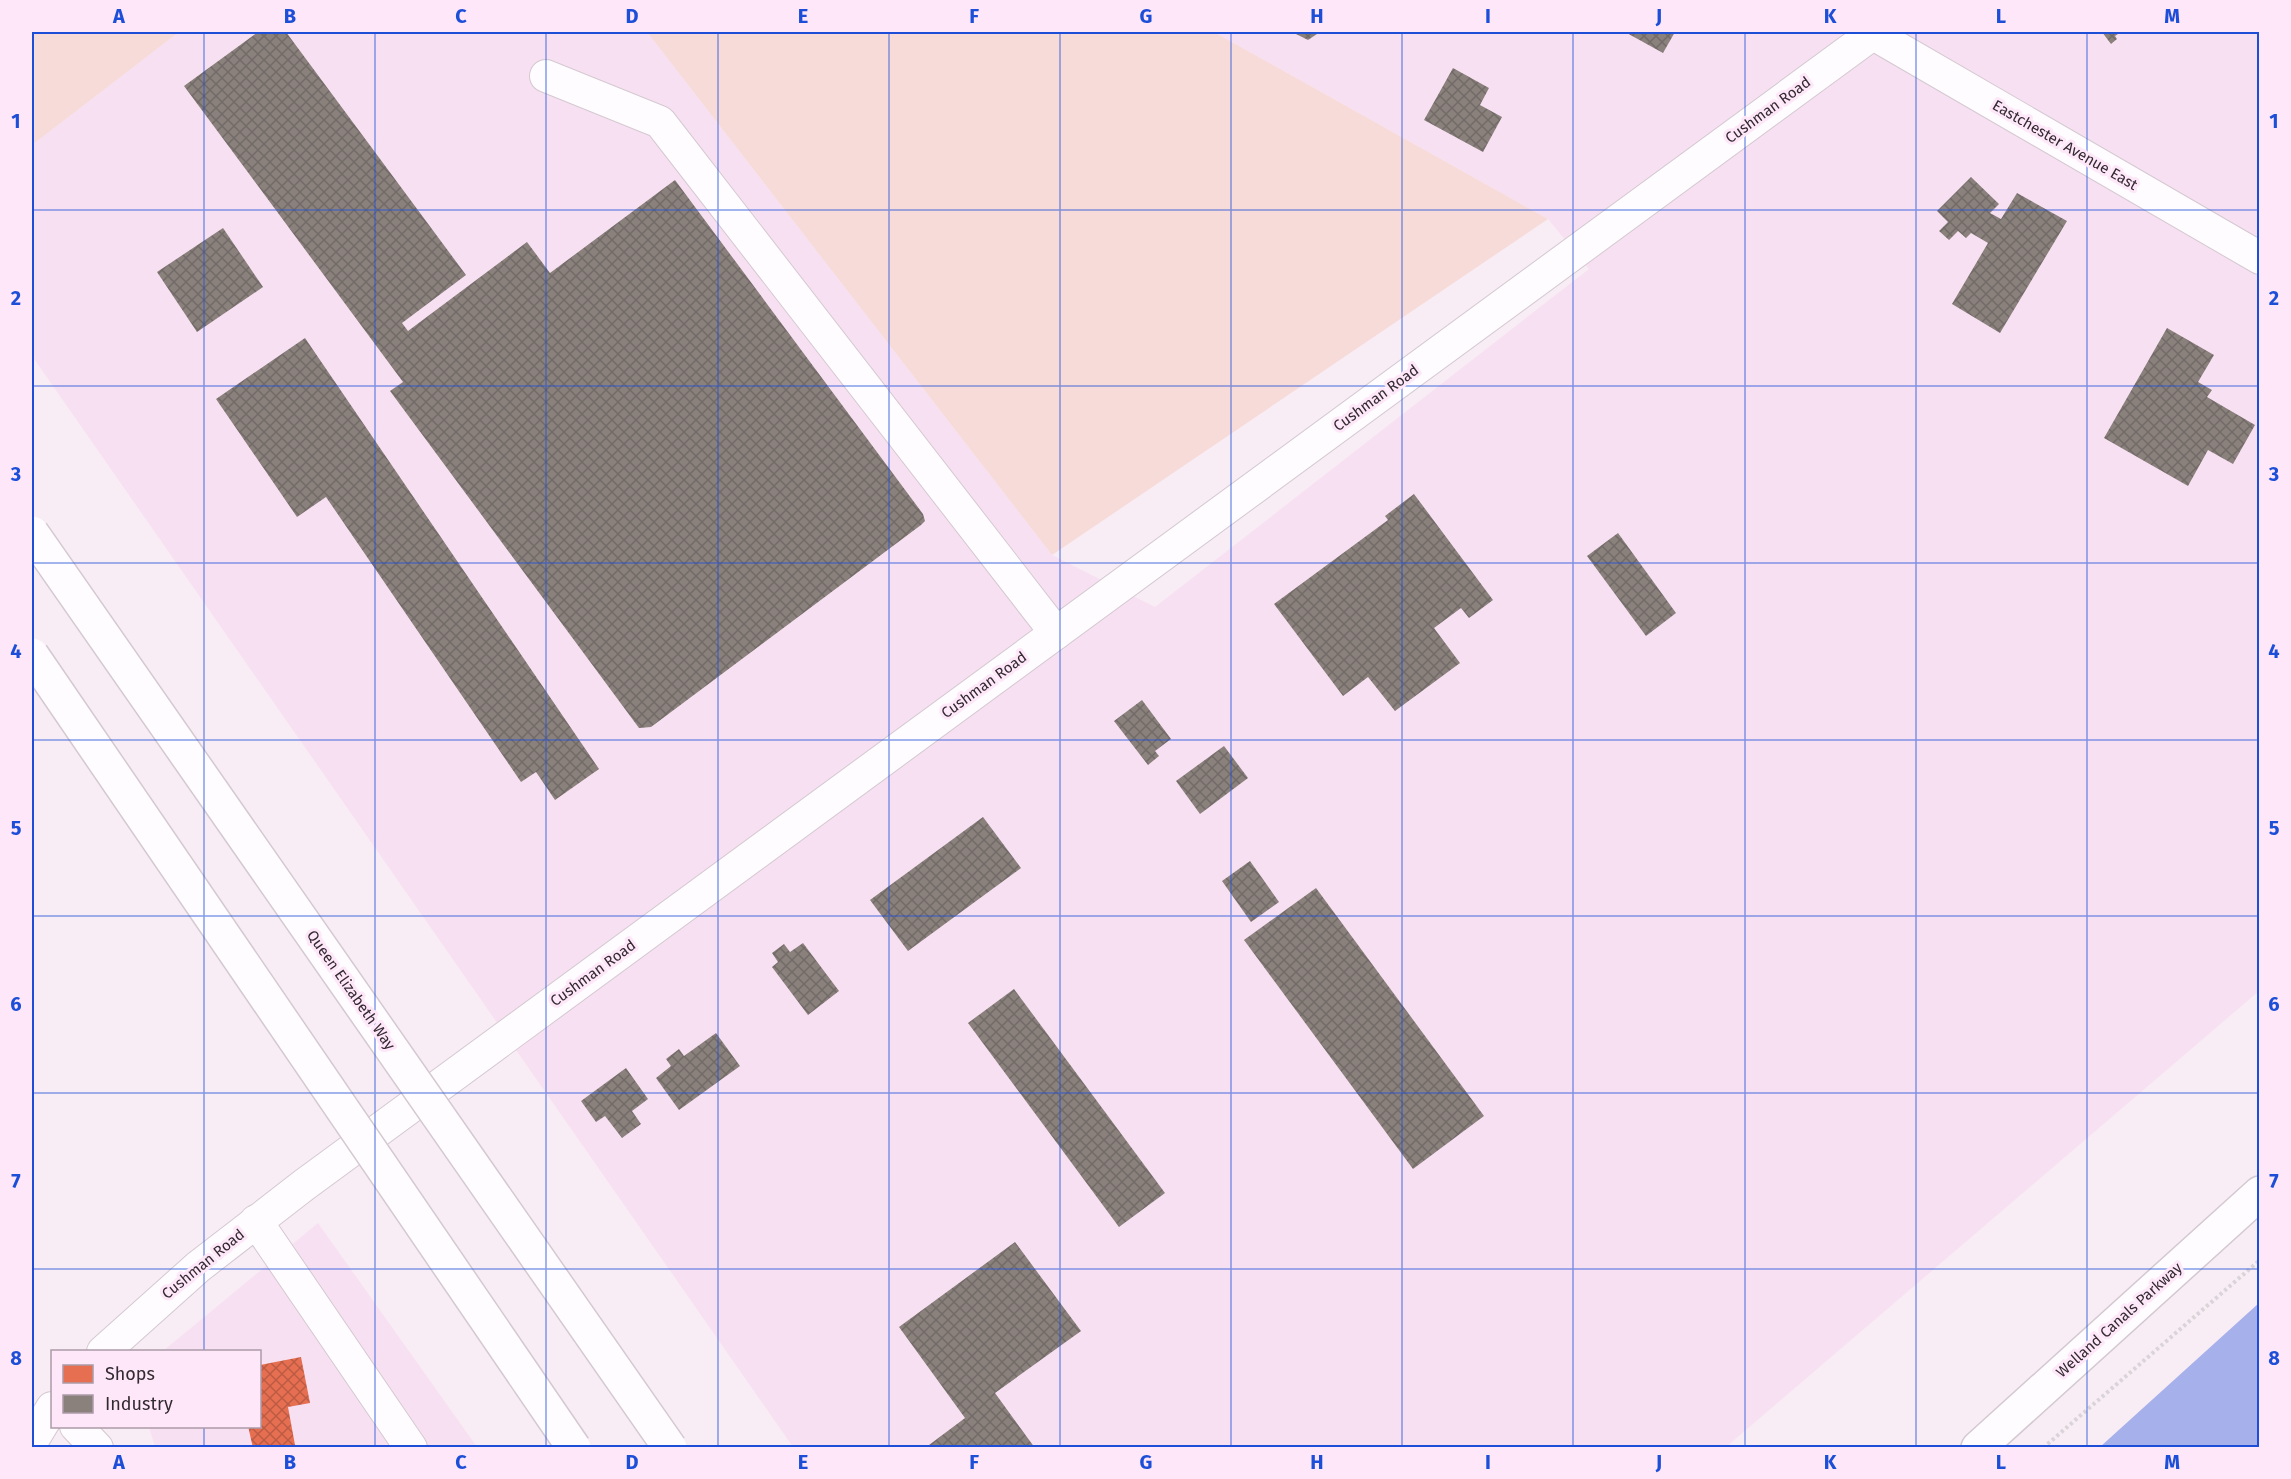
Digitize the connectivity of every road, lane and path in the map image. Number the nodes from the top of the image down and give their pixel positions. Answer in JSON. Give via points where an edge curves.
{"nodes":[{"id":1,"x":1873,"y":32,"type":"edge"},
{"id":2,"x":546,"y":76,"type":"dead end"},
{"id":3,"x":2259,"y":258,"type":"edge"},
{"id":4,"x":32,"y":533,"type":"edge"},
{"id":5,"x":1056,"y":633,"type":"junction"},
{"id":6,"x":32,"y":655,"type":"edge"},
{"id":7,"x":2259,"y":1193,"type":"edge"},
{"id":8,"x":256,"y":1221,"type":"junction"},
{"id":9,"x":2259,"y":1260,"type":"edge"},
{"id":10,"x":105,"y":1350,"type":"edge"},
{"id":11,"x":51,"y":1410,"type":"edge"},
{"id":12,"x":78,"y":1428,"type":"edge"},
{"id":13,"x":32,"y":1441,"type":"edge"},
{"id":14,"x":97,"y":1448,"type":"edge"},
{"id":15,"x":411,"y":1448,"type":"edge"},
{"id":16,"x":574,"y":1448,"type":"edge"},
{"id":17,"x":670,"y":1448,"type":"edge"},
{"id":18,"x":1978,"y":1448,"type":"edge"},
{"id":19,"x":2043,"y":1448,"type":"edge"}],
"edges":[{"from":1,"to":3,"type":"street","name":"Eastchester Avenue East"},
{"from":1,"to":5,"type":"street","name":"Cushman Road"},
{"from":2,"to":5,"type":"street","via":[[660,122]]},
{"from":4,"to":17,"type":"main road","name":"Queen Elizabeth Way","bridge":true},
{"from":5,"to":8,"type":"street","name":"Cushman Road"},
{"from":6,"to":16,"type":"main road","bridge":true},
{"from":7,"to":18,"type":"main road","name":"Welland Canals Parkway"},
{"from":8,"to":10,"type":"street","name":"Cushman Road","via":[[155,1303]]},
{"from":8,"to":15,"type":"street"},
{"from":9,"to":19,"type":"path"},
{"from":11,"to":13,"type":"street"},
{"from":12,"to":14,"type":"street"}]}
